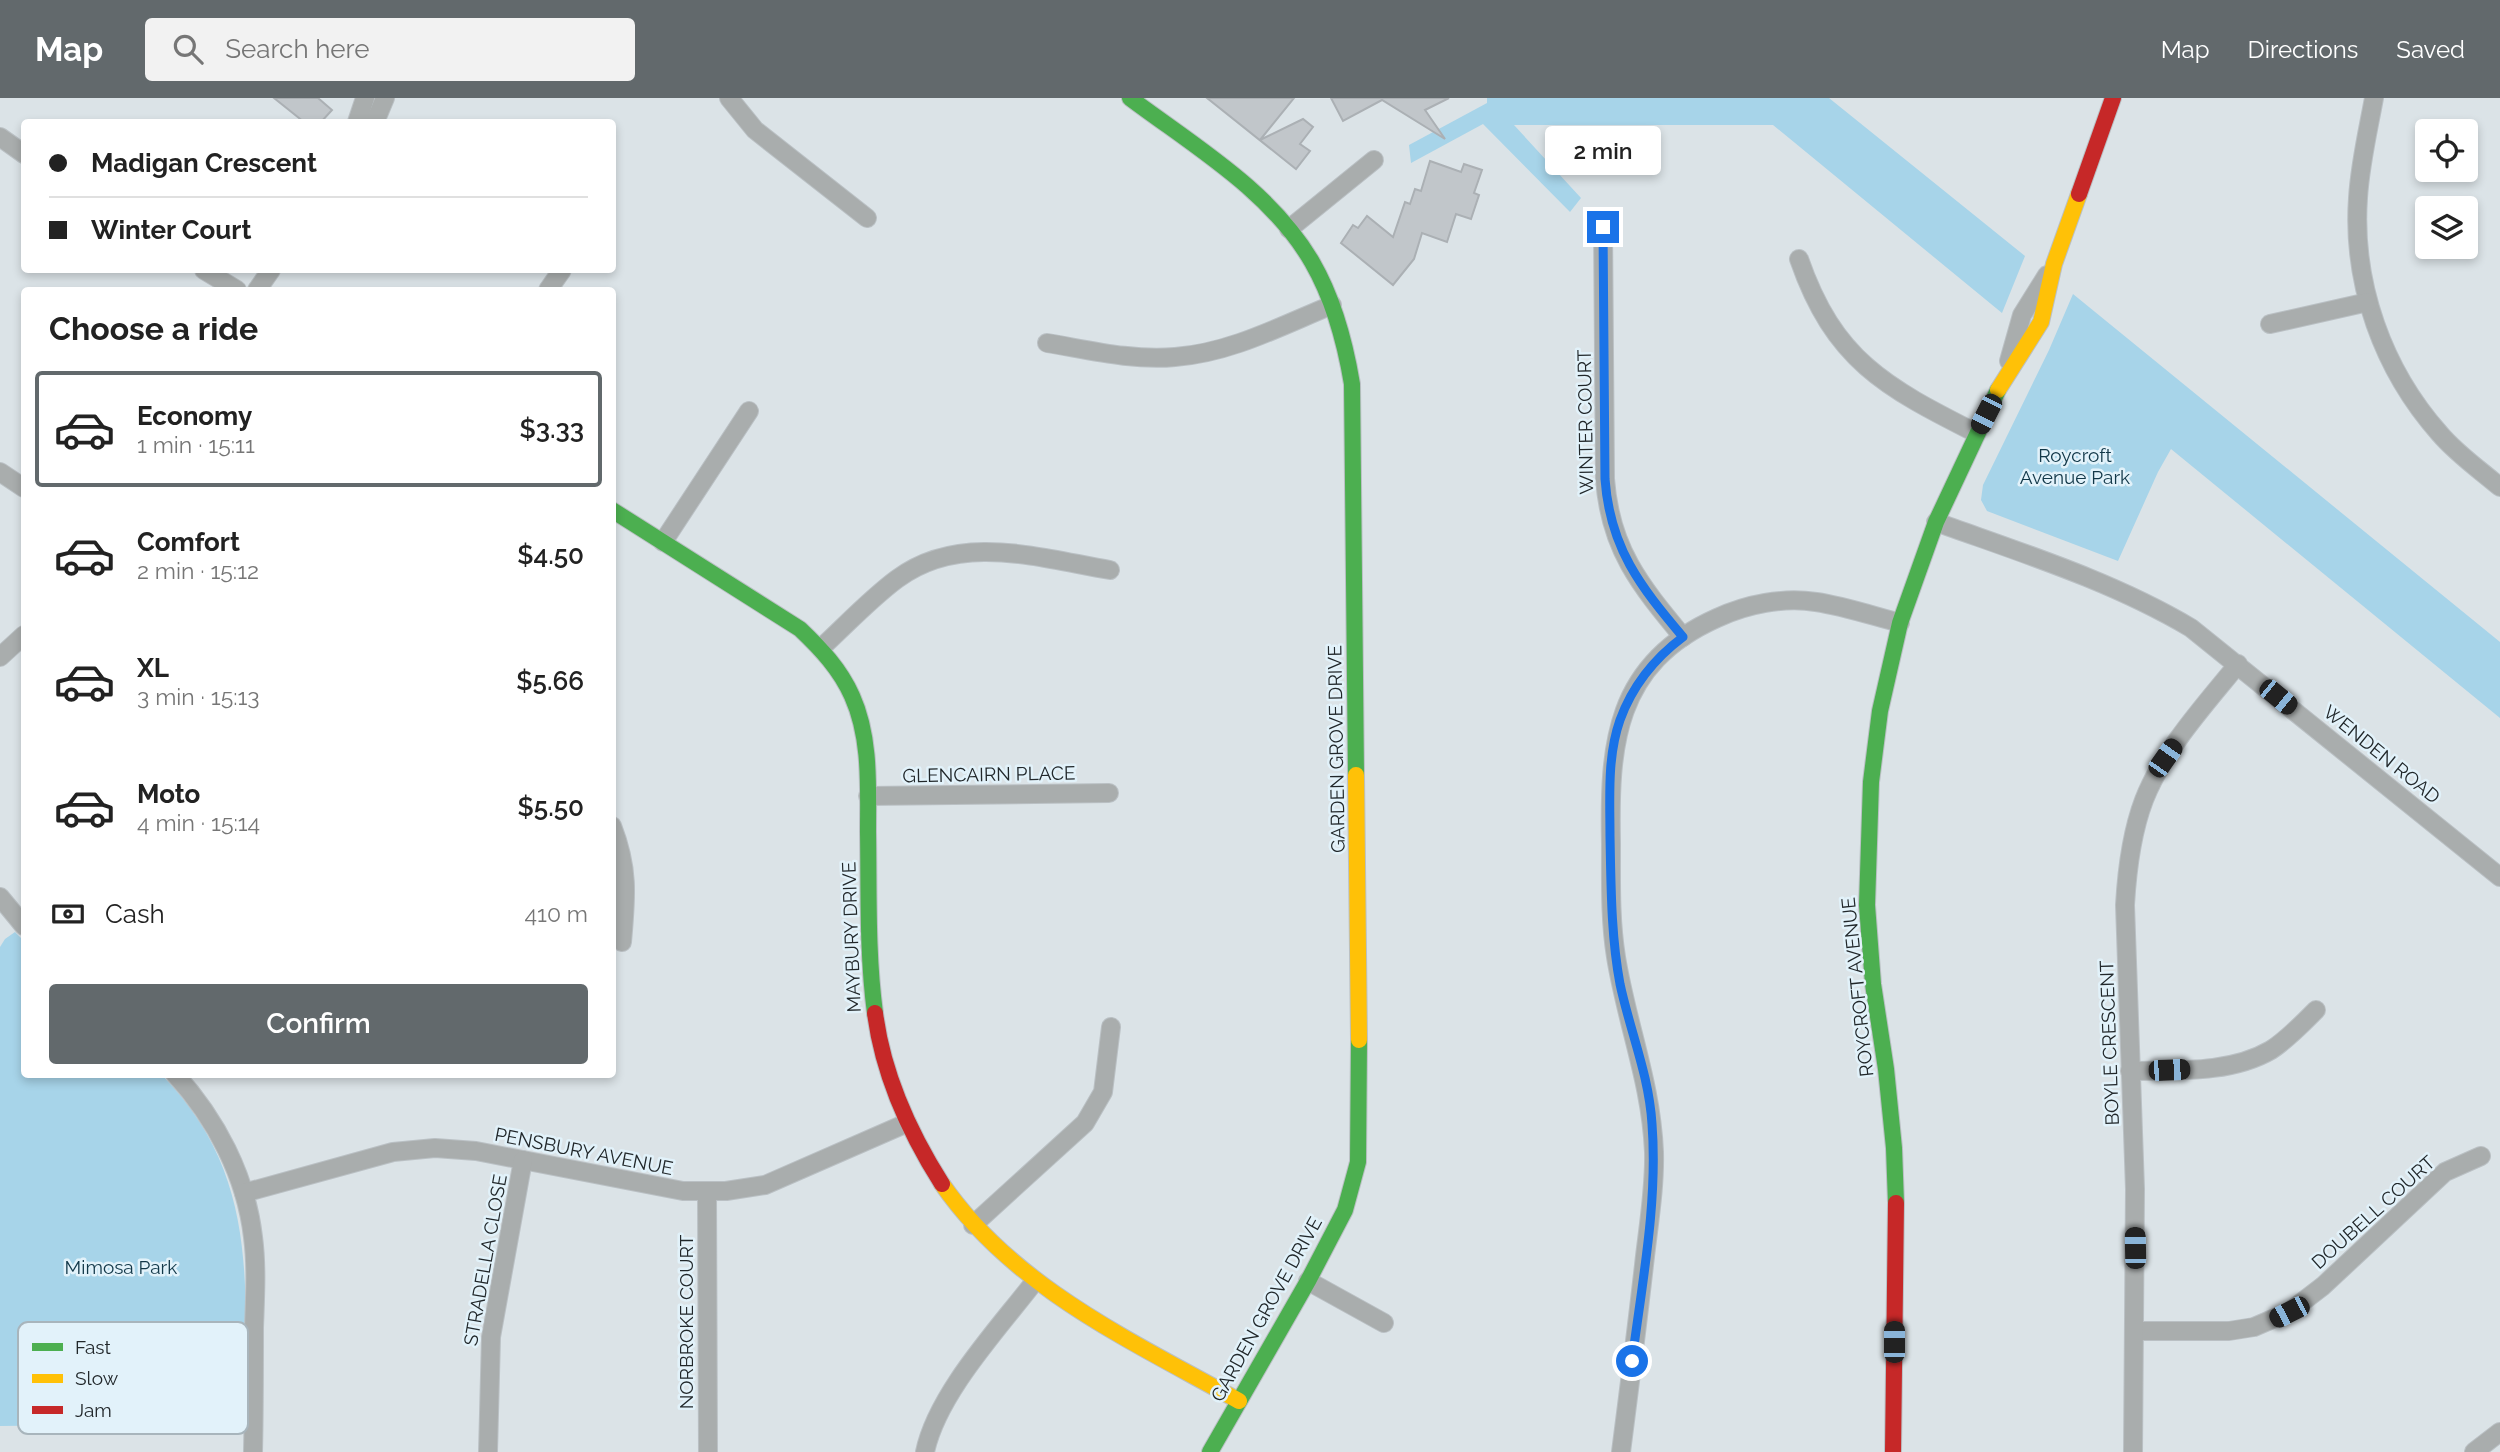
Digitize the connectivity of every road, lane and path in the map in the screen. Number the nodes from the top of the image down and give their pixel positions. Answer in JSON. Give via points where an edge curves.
{"nodes":[{"id":1,"x":365,"y":98,"type":"edge"},
{"id":2,"x":385,"y":98,"type":"edge"},
{"id":3,"x":729,"y":98,"type":"edge"},
{"id":4,"x":1130,"y":98,"type":"edge"},
{"id":5,"x":2113,"y":98,"type":"edge"},
{"id":6,"x":2374,"y":98,"type":"edge"},
{"id":7,"x":358,"y":119,"type":"edge"},
{"id":8,"x":376,"y":119,"type":"edge"},
{"id":9,"x":0,"y":137,"type":"edge"},
{"id":10,"x":21,"y":152,"type":"edge"},
{"id":11,"x":1374,"y":160,"type":"dead end"},
{"id":12,"x":867,"y":218,"type":"dead end"},
{"id":13,"x":1603,"y":227,"type":"dead end"},
{"id":14,"x":1289,"y":229,"type":"junction"},
{"id":15,"x":1799,"y":259,"type":"dead end"},
{"id":16,"x":2054,"y":264,"type":"joint"},
{"id":17,"x":209,"y":273,"type":"edge"},
{"id":18,"x":232,"y":287,"type":"edge"},
{"id":19,"x":2368,"y":302,"type":"junction"},
{"id":20,"x":1332,"y":305,"type":"junction"},
{"id":21,"x":2270,"y":324,"type":"dead end"},
{"id":22,"x":1047,"y":344,"type":"dead end"},
{"id":23,"x":2006,"y":374,"type":"joint"},
{"id":24,"x":749,"y":411,"type":"dead end"},
{"id":25,"x":1976,"y":433,"type":"junction"},
{"id":26,"x":0,"y":472,"type":"edge"},
{"id":27,"x":21,"y":486,"type":"edge"},
{"id":28,"x":2500,"y":487,"type":"edge"},
{"id":29,"x":616,"y":513,"type":"edge"},
{"id":30,"x":1936,"y":522,"type":"junction"},
{"id":31,"x":663,"y":542,"type":"junction"},
{"id":32,"x":1110,"y":570,"type":"dead end"},
{"id":33,"x":1900,"y":624,"type":"junction"},
{"id":34,"x":1683,"y":637,"type":"junction"},
{"id":35,"x":21,"y":638,"type":"edge"},
{"id":36,"x":821,"y":648,"type":"junction"},
{"id":37,"x":0,"y":656,"type":"edge"},
{"id":38,"x":2238,"y":664,"type":"junction"},
{"id":39,"x":1109,"y":793,"type":"dead end"},
{"id":40,"x":868,"y":796,"type":"junction"},
{"id":41,"x":616,"y":838,"type":"edge"},
{"id":42,"x":2500,"y":877,"type":"edge"},
{"id":43,"x":0,"y":897,"type":"edge"},
{"id":44,"x":21,"y":922,"type":"edge"},
{"id":45,"x":622,"y":942,"type":"dead end"},
{"id":46,"x":2316,"y":1010,"type":"dead end"},
{"id":47,"x":1111,"y":1027,"type":"dead end"},
{"id":48,"x":2130,"y":1071,"type":"junction"},
{"id":49,"x":178,"y":1078,"type":"edge"},
{"id":50,"x":907,"y":1123,"type":"junction"},
{"id":51,"x":2481,"y":1156,"type":"dead end"},
{"id":52,"x":523,"y":1160,"type":"junction"},
{"id":53,"x":707,"y":1192,"type":"junction"},
{"id":54,"x":244,"y":1193,"type":"junction"},
{"id":55,"x":974,"y":1225,"type":"junction"},
{"id":56,"x":1035,"y":1281,"type":"junction"},
{"id":57,"x":1308,"y":1281,"type":"junction"},
{"id":58,"x":1384,"y":1323,"type":"dead end"},
{"id":59,"x":2134,"y":1331,"type":"junction"},
{"id":60,"x":1239,"y":1401,"type":"junction"},
{"id":61,"x":2500,"y":1432,"type":"edge"},
{"id":62,"x":253,"y":1452,"type":"edge"},
{"id":63,"x":488,"y":1452,"type":"edge"},
{"id":64,"x":708,"y":1452,"type":"edge"},
{"id":65,"x":925,"y":1452,"type":"edge"},
{"id":66,"x":1210,"y":1452,"type":"edge"},
{"id":67,"x":1621,"y":1452,"type":"edge"},
{"id":68,"x":1893,"y":1452,"type":"edge"},
{"id":69,"x":2133,"y":1452,"type":"edge"},
{"id":70,"x":2474,"y":1452,"type":"edge"}],
"edges":[{"from":1,"to":7,"type":"street"},
{"from":2,"to":8,"type":"street"},
{"from":3,"to":12,"type":"street","via":[[755,130]]},
{"from":4,"to":14,"type":"street","name":"GARDEN GROVE DRIVE","via":[[1246,188]]},
{"from":5,"to":16,"type":"street","name":"ROYCROFT AVENUE"},
{"from":6,"to":19,"type":"street","via":[[2358,198],[2359,251]]},
{"from":9,"to":10,"type":"street"},
{"from":11,"to":14,"type":"street"},
{"from":13,"to":34,"type":"street","name":"WINTER COURT","via":[[1609,514],[1626,561]]},
{"from":14,"to":20,"type":"street","name":"GARDEN GROVE DRIVE"},
{"from":15,"to":25,"type":"street","via":[[1826,320],[1867,369]]},
{"from":16,"to":23,"type":"street","name":"ROYCROFT AVENUE","via":[[2022,314]]},
{"from":17,"to":18,"type":"street"},
{"from":19,"to":21,"type":"street"},
{"from":19,"to":28,"type":"street","via":[[2388,357],[2419,408],[2441,435]]},
{"from":20,"to":22,"type":"street","via":[[1244,341],[1195,355],[1147,357]]},
{"from":20,"to":57,"type":"street","name":"GARDEN GROVE DRIVE","via":[[1348,357],[1353,415],[1360,1137],[1345,1210]]},
{"from":23,"to":25,"type":"street","name":"ROYCROFT AVENUE"},
{"from":24,"to":31,"type":"street"},
{"from":25,"to":30,"type":"street","name":"ROYCROFT AVENUE"},
{"from":26,"to":27,"type":"street"},
{"from":29,"to":31,"type":"street","name":"MAYBURY DRIVE"},
{"from":30,"to":33,"type":"street","name":"ROYCROFT AVENUE"},
{"from":30,"to":38,"type":"street","name":"WENDEN ROAD","via":[[2145,603],[2190,628]]},
{"from":31,"to":36,"type":"street","name":"MAYBURY DRIVE","via":[[800,629]]},
{"from":32,"to":36,"type":"street","via":[[989,550],[951,555],[897,579]]},
{"from":33,"to":34,"type":"street","via":[[1823,603],[1792,601],[1731,611]]},
{"from":33,"to":68,"type":"street","name":"ROYCROFT AVENUE","via":[[1871,782],[1867,878],[1873,984],[1894,1148]]},
{"from":34,"to":67,"type":"street","via":[[1648,669],[1632,695],[1620,721],[1611,770],[1615,953],[1648,1092],[1654,1155]]},
{"from":35,"to":37,"type":"street"},
{"from":36,"to":40,"type":"street","name":"MAYBURY DRIVE","via":[[842,675],[856,706],[867,745]]},
{"from":38,"to":42,"type":"street","name":"WENDEN ROAD"},
{"from":38,"to":48,"type":"street","name":"BOYLE CRESCENT","via":[[2165,758],[2138,816],[2125,905]]},
{"from":39,"to":40,"type":"street","name":"GLENCAIRN PLACE"},
{"from":40,"to":50,"type":"street","name":"MAYBURY DRIVE","via":[[872,990],[883,1053]]},
{"from":41,"to":45,"type":"street","via":[[626,879]]},
{"from":43,"to":44,"type":"street"},
{"from":46,"to":48,"type":"street","via":[[2278,1045],[2243,1061],[2208,1068]]},
{"from":47,"to":55,"type":"street","via":[[1103,1092],[1085,1123]]},
{"from":48,"to":59,"type":"street","name":"BOYLE CRESCENT"},
{"from":49,"to":54,"type":"street","via":[[215,1127]]},
{"from":50,"to":53,"type":"street","name":"PENSBURY AVENUE","via":[[782,1179],[745,1189]]},
{"from":50,"to":55,"type":"street","name":"MAYBURY DRIVE"},
{"from":51,"to":59,"type":"street","name":"DOUBELL COURT","via":[[2445,1172],[2306,1301],[2272,1320],[2229,1331]]},
{"from":52,"to":53,"type":"street","name":"PENSBURY AVENUE","via":[[659,1188]]},
{"from":52,"to":54,"type":"street","name":"PENSBURY AVENUE","via":[[455,1149],[415,1149]]},
{"from":52,"to":63,"type":"street","name":"STRADELLA CLOSE","via":[[492,1326]]},
{"from":53,"to":64,"type":"street","name":"NORBROKE COURT"},
{"from":54,"to":62,"type":"street","via":[[255,1260]]},
{"from":55,"to":56,"type":"street","name":"MAYBURY DRIVE"},
{"from":56,"to":60,"type":"street","name":"MAYBURY DRIVE"},
{"from":56,"to":65,"type":"street","via":[[948,1396],[934,1419]]},
{"from":57,"to":58,"type":"street"},
{"from":57,"to":60,"type":"street","name":"GARDEN GROVE DRIVE"},
{"from":59,"to":69,"type":"street","name":"BOYLE CRESCENT"},
{"from":60,"to":66,"type":"street","name":"GARDEN GROVE DRIVE"},
{"from":61,"to":70,"type":"street"}]}
